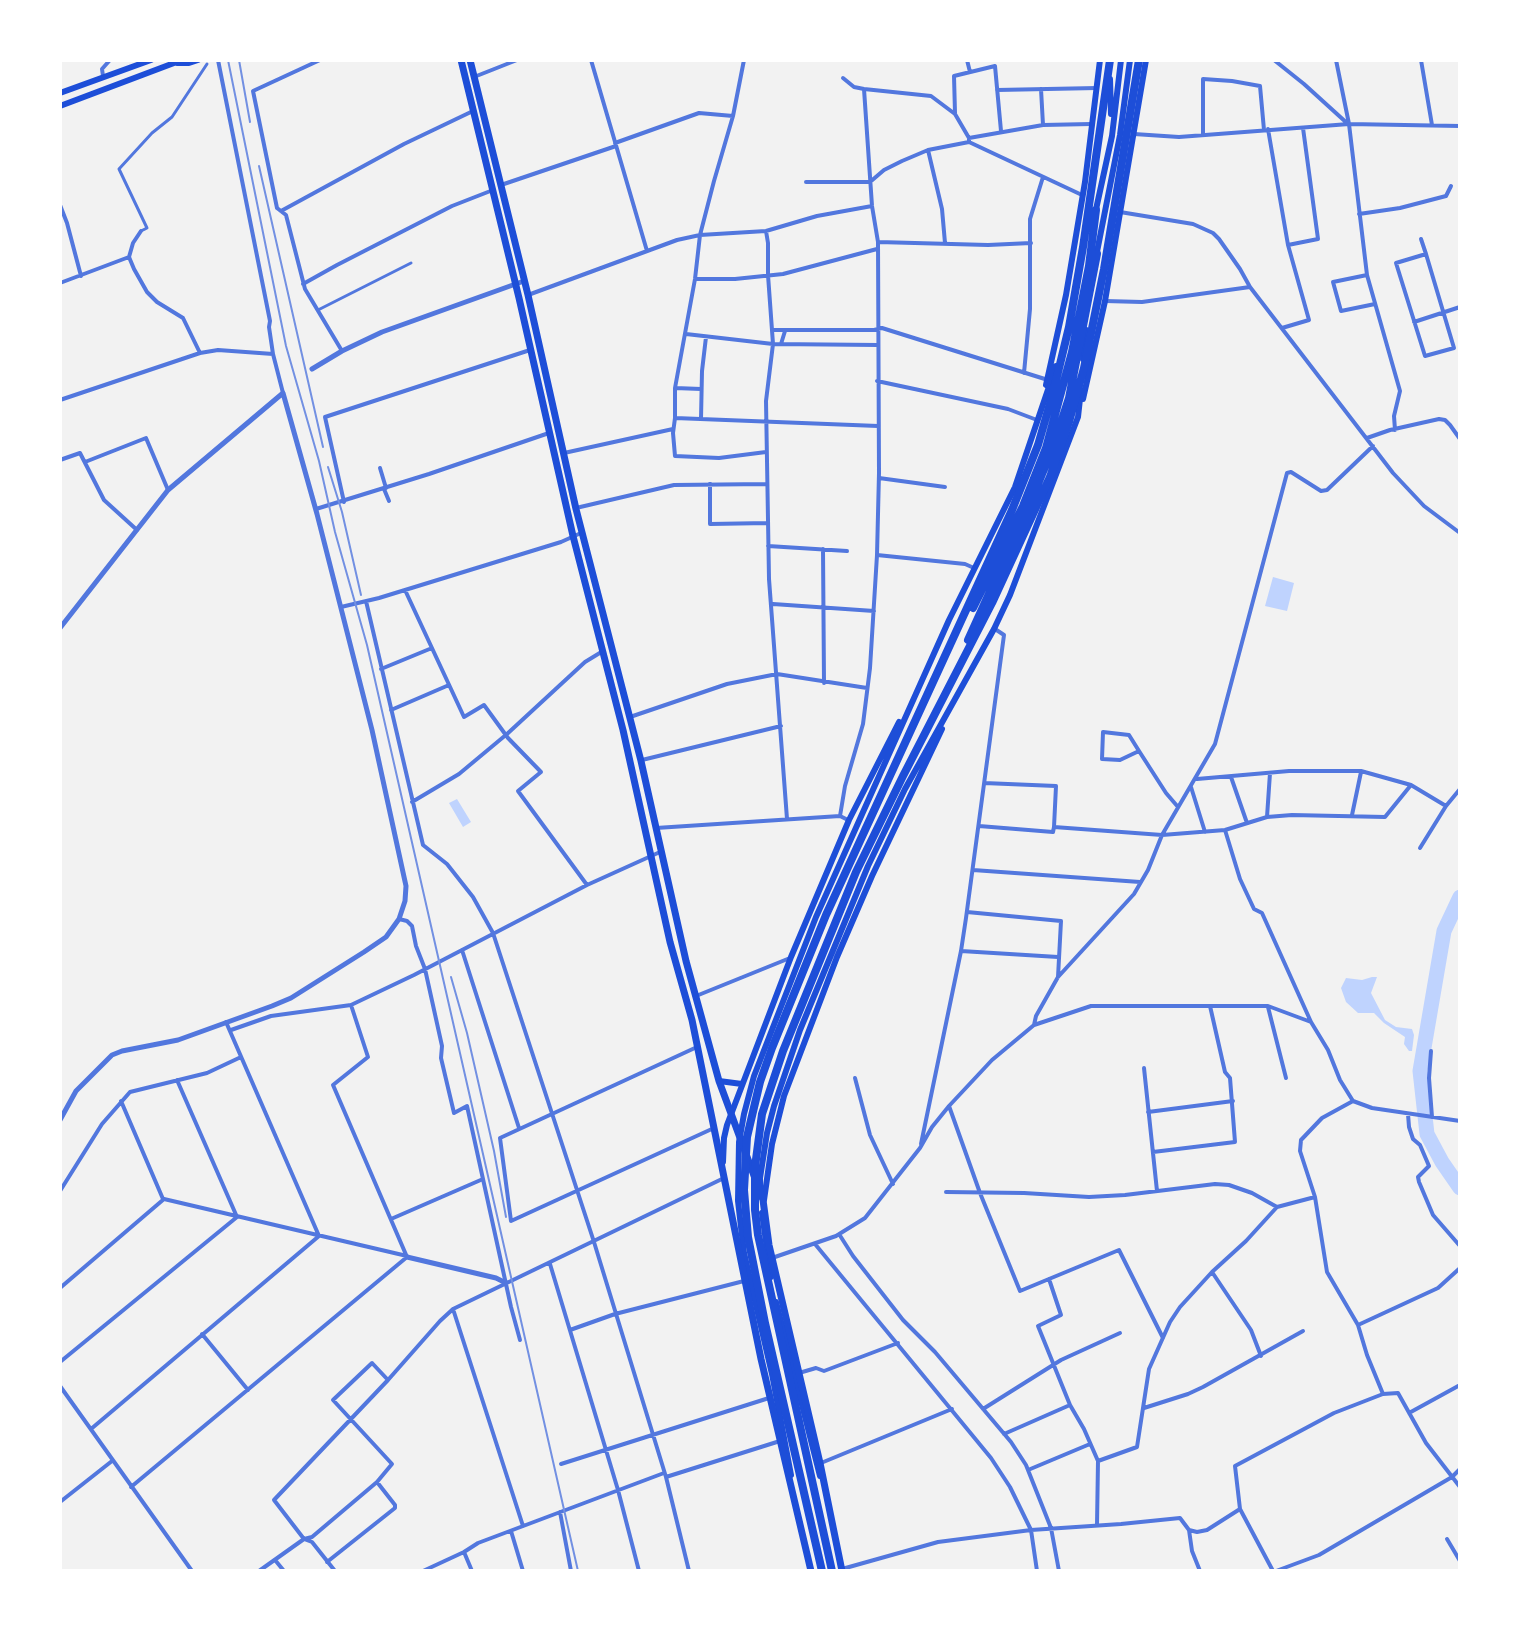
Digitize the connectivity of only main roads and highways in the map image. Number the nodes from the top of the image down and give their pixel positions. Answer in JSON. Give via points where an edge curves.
{"nodes":[{"id":1,"x":151,"y":60,"type":"edge"},
{"id":2,"x":198,"y":60,"type":"edge"},
{"id":3,"x":461,"y":60,"type":"edge"},
{"id":4,"x":470,"y":60,"type":"edge"},
{"id":5,"x":1100,"y":60,"type":"edge"},
{"id":6,"x":1109,"y":60,"type":"edge"},
{"id":7,"x":1120,"y":60,"type":"edge"},
{"id":8,"x":1130,"y":60,"type":"edge"},
{"id":9,"x":1137,"y":60,"type":"edge"},
{"id":10,"x":1146,"y":60,"type":"edge"},
{"id":11,"x":180,"y":61,"type":"edge"},
{"id":12,"x":1127,"y":91,"type":"junction"},
{"id":13,"x":60,"y":93,"type":"edge"},
{"id":14,"x":60,"y":106,"type":"edge"},
{"id":15,"x":1112,"y":136,"type":"junction"},
{"id":16,"x":1096,"y":210,"type":"junction"},
{"id":17,"x":1097,"y":254,"type":"junction"},
{"id":18,"x":528,"y":295,"type":"junction"},
{"id":19,"x":519,"y":298,"type":"junction"},
{"id":20,"x":1078,"y":417,"type":"junction"},
{"id":21,"x":1038,"y":421,"type":"junction"},
{"id":22,"x":1049,"y":449,"type":"junction"},
{"id":23,"x":949,"y":620,"type":"junction"},
{"id":24,"x":966,"y":678,"type":"junction"},
{"id":25,"x":932,"y":686,"type":"junction"},
{"id":26,"x":945,"y":694,"type":"junction"},
{"id":27,"x":799,"y":940,"type":"junction"},
{"id":28,"x":837,"y":957,"type":"junction"},
{"id":29,"x":719,"y":1081,"type":"junction"},
{"id":30,"x":742,"y":1084,"type":"junction"},
{"id":31,"x":731,"y":1116,"type":"junction"},
{"id":32,"x":723,"y":1168,"type":"junction"},
{"id":33,"x":764,"y":1200,"type":"junction"},
{"id":34,"x":796,"y":1371,"type":"junction"},
{"id":35,"x":833,"y":1529,"type":"junction"},
{"id":36,"x":803,"y":1537,"type":"junction"},
{"id":37,"x":842,"y":1570,"type":"edge"},
{"id":38,"x":812,"y":1571,"type":"edge"},
{"id":39,"x":822,"y":1571,"type":"edge"},
{"id":40,"x":832,"y":1571,"type":"edge"}],
"edges":[{"from":1,"to":13,"type":"main road"},
{"from":2,"to":11,"type":"main road"},
{"from":3,"to":19,"type":"highway"},
{"from":4,"to":18,"type":"highway"},
{"from":5,"to":21,"type":"main road","via":[[1066,294]]},
{"from":6,"to":15,"type":"main road"},
{"from":6,"to":25,"type":"highway","via":[[1083,247],[1053,393],[1012,510]]},
{"from":7,"to":15,"type":"main road"},
{"from":8,"to":12,"type":"main road"},
{"from":9,"to":12,"type":"main road"},
{"from":9,"to":26,"type":"highway","via":[[1094,320],[1069,422],[1050,477],[1012,562]]},
{"from":10,"to":20,"type":"main road","via":[[1105,301]]},
{"from":11,"to":14,"type":"main road"},
{"from":12,"to":17,"type":"main road"},
{"from":15,"to":16,"type":"main road"},
{"from":16,"to":21,"type":"main road","via":[[1063,345]]},
{"from":16,"to":22,"type":"highway","via":[[1089,266]]},
{"from":17,"to":20,"type":"main road","via":[[1084,339]]},
{"from":17,"to":22,"type":"highway","via":[[1069,398]]},
{"from":18,"to":19,"type":"highway"},
{"from":18,"to":29,"type":"highway","via":[[582,533]]},
{"from":19,"to":32,"type":"highway","via":[[698,1047]]},
{"from":20,"to":24,"type":"main road","via":[[1025,560],[994,629]]},
{"from":21,"to":23,"type":"main road","via":[[1015,487]]},
{"from":22,"to":25,"type":"highway"},
{"from":22,"to":26,"type":"highway","via":[[1028,508]]},
{"from":23,"to":27,"type":"main road","via":[[849,820]]},
{"from":23,"to":36,"type":"main road","via":[[816,917],[754,1076],[739,1142],[738,1201],[744,1253]]},
{"from":24,"to":28,"type":"main road"},
{"from":24,"to":34,"type":"main road","via":[[868,866],[800,1030],[767,1133],[760,1178],[764,1239],[771,1281]]},
{"from":25,"to":39,"type":"highway","via":[[846,869],[797,986],[760,1082],[747,1137],[744,1190],[748,1237]]},
{"from":26,"to":40,"type":"highway","via":[[856,872],[819,960],[770,1085],[758,1140],[754,1190],[758,1235]]},
{"from":27,"to":28,"type":"main road"},
{"from":27,"to":30,"type":"main road"},
{"from":28,"to":33,"type":"main road","via":[[784,1096]]},
{"from":29,"to":30,"type":"main road"},
{"from":29,"to":31,"type":"highway"},
{"from":30,"to":31,"type":"main road"},
{"from":31,"to":32,"type":"main road","via":[[724,1138]]},
{"from":31,"to":33,"type":"highway"},
{"from":32,"to":36,"type":"highway"},
{"from":33,"to":34,"type":"highway"},
{"from":34,"to":35,"type":"main road"},
{"from":34,"to":35,"type":"highway"},
{"from":35,"to":37,"type":"highway"},
{"from":36,"to":38,"type":"highway"}]}
